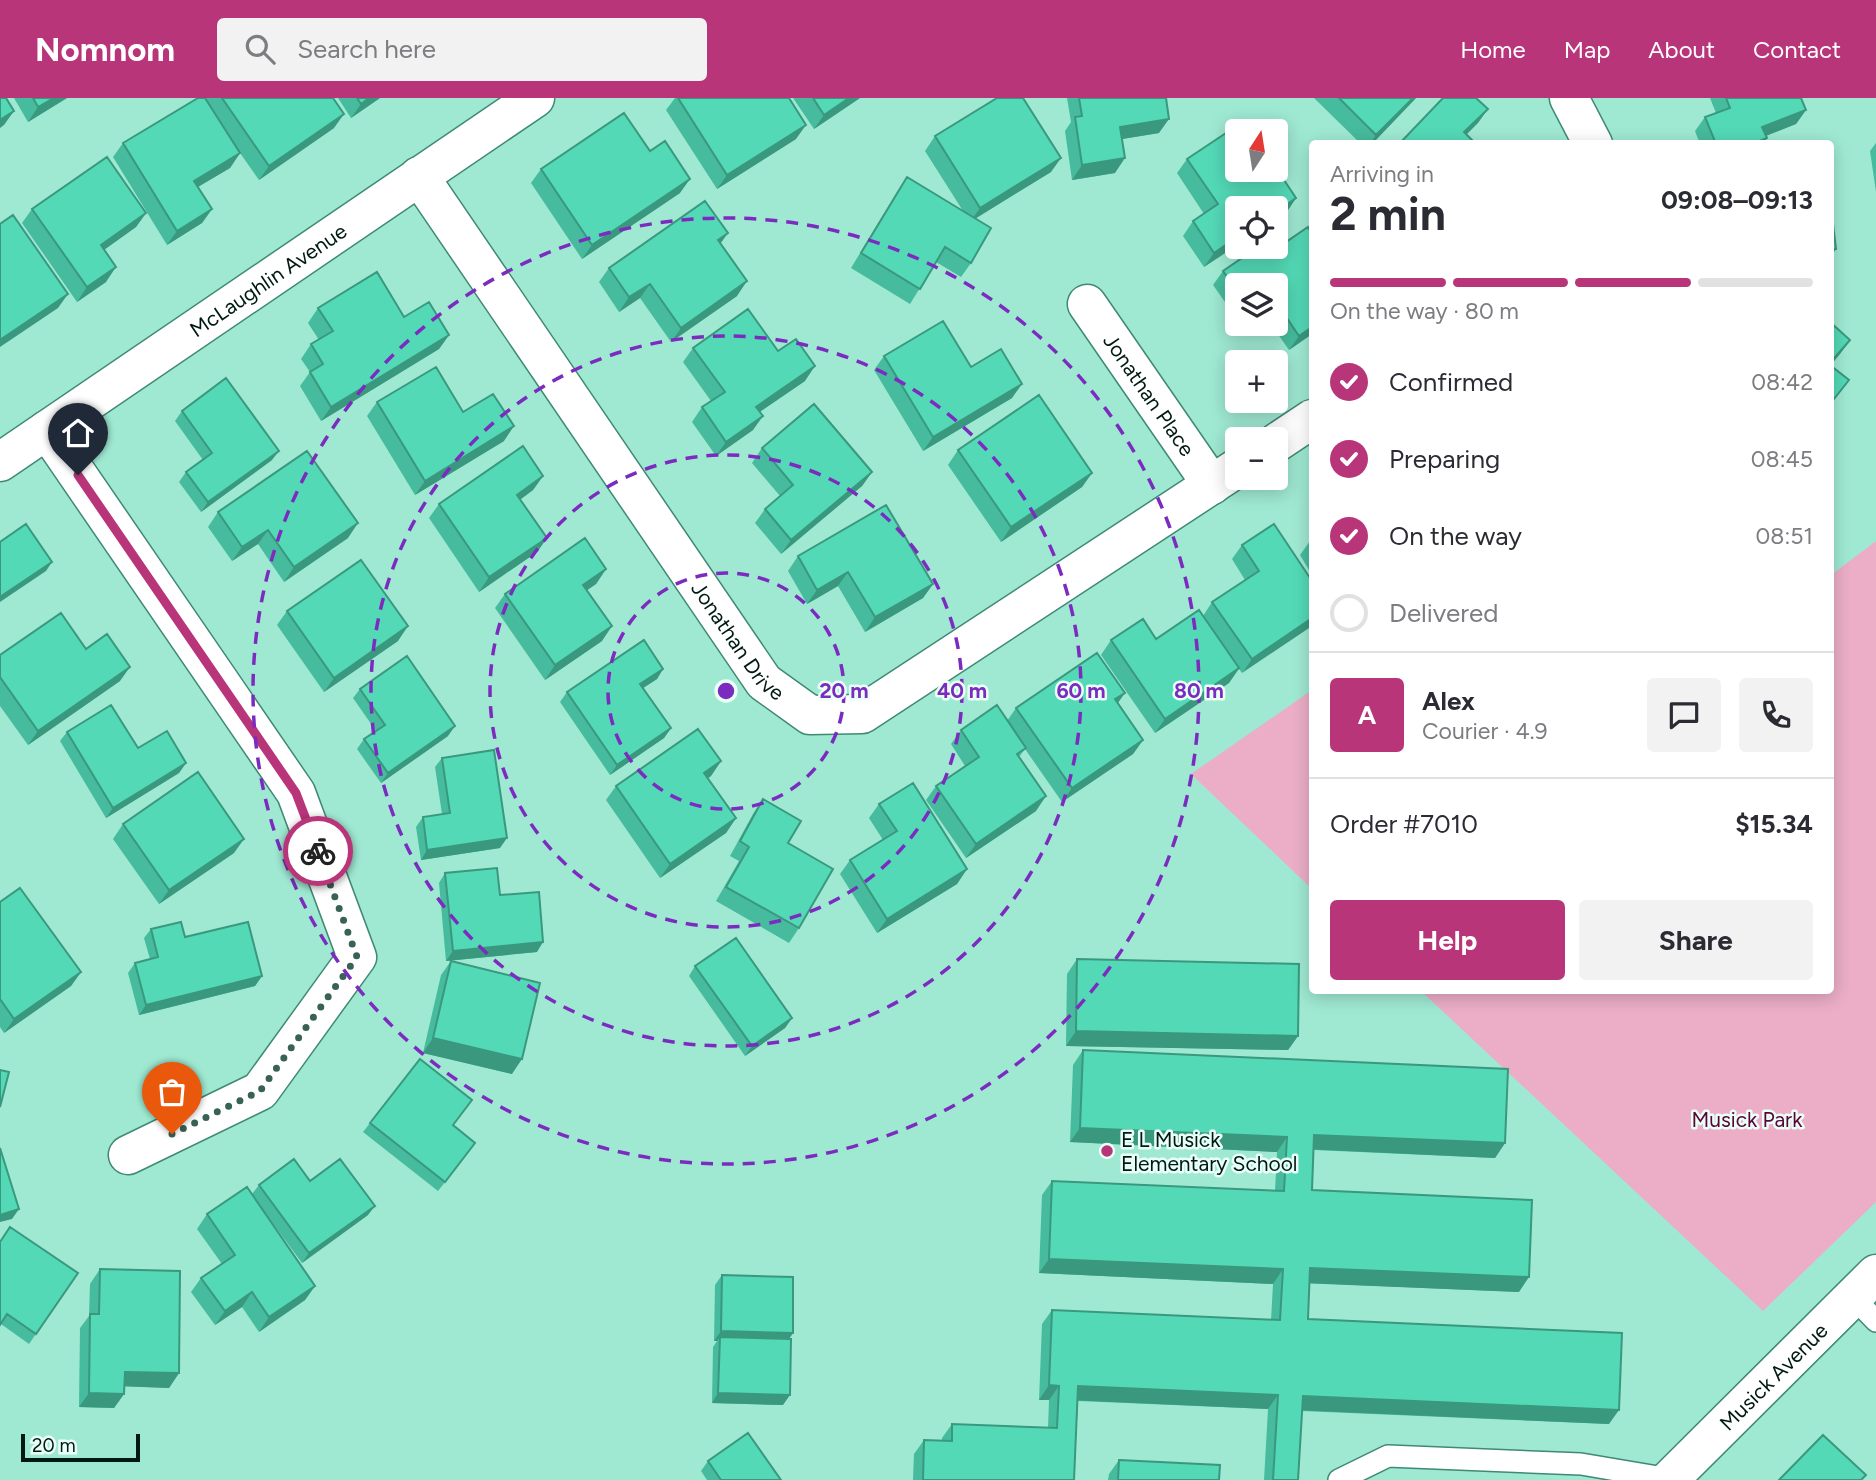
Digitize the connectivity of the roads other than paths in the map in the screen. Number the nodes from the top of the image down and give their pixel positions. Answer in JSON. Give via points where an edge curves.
{"nodes":[{"id":1,"x":535,"y":98,"type":"edge"},
{"id":2,"x":1569,"y":98,"type":"edge"},
{"id":3,"x":1591,"y":140,"type":"edge"},
{"id":4,"x":419,"y":176,"type":"junction"},
{"id":5,"x":1087,"y":304,"type":"dead end"},
{"id":6,"x":1309,"y":421,"type":"edge"},
{"id":7,"x":47,"y":430,"type":"junction"},
{"id":8,"x":1288,"y":435,"type":"edge"},
{"id":9,"x":0,"y":462,"type":"edge"},
{"id":10,"x":1224,"y":477,"type":"edge"},
{"id":11,"x":128,"y":1155,"type":"dead end"},
{"id":12,"x":1868,"y":1297,"type":"edge"},
{"id":13,"x":1339,"y":1480,"type":"edge"},
{"id":14,"x":1670,"y":1480,"type":"edge"}],
"edges":[{"from":1,"to":4,"type":"street","name":"McLaughlin Avenue"},
{"from":2,"to":3,"type":"street"},
{"from":4,"to":7,"type":"street","name":"McLaughlin Avenue"},
{"from":4,"to":10,"type":"street","name":"Jonathan Drive","via":[[764,682],[810,715],[862,714]]},
{"from":5,"to":10,"type":"street","name":"Jonathan Place"},
{"from":6,"to":8,"type":"street"},
{"from":7,"to":9,"type":"street","name":"McLaughlin Avenue"},
{"from":7,"to":11,"type":"street","via":[[296,793],[357,957],[260,1091]]},
{"from":12,"to":14,"type":"street","name":"Musick Avenue"},
{"from":13,"to":14,"type":"lane","via":[[1388,1456],[1581,1464]]}]}
